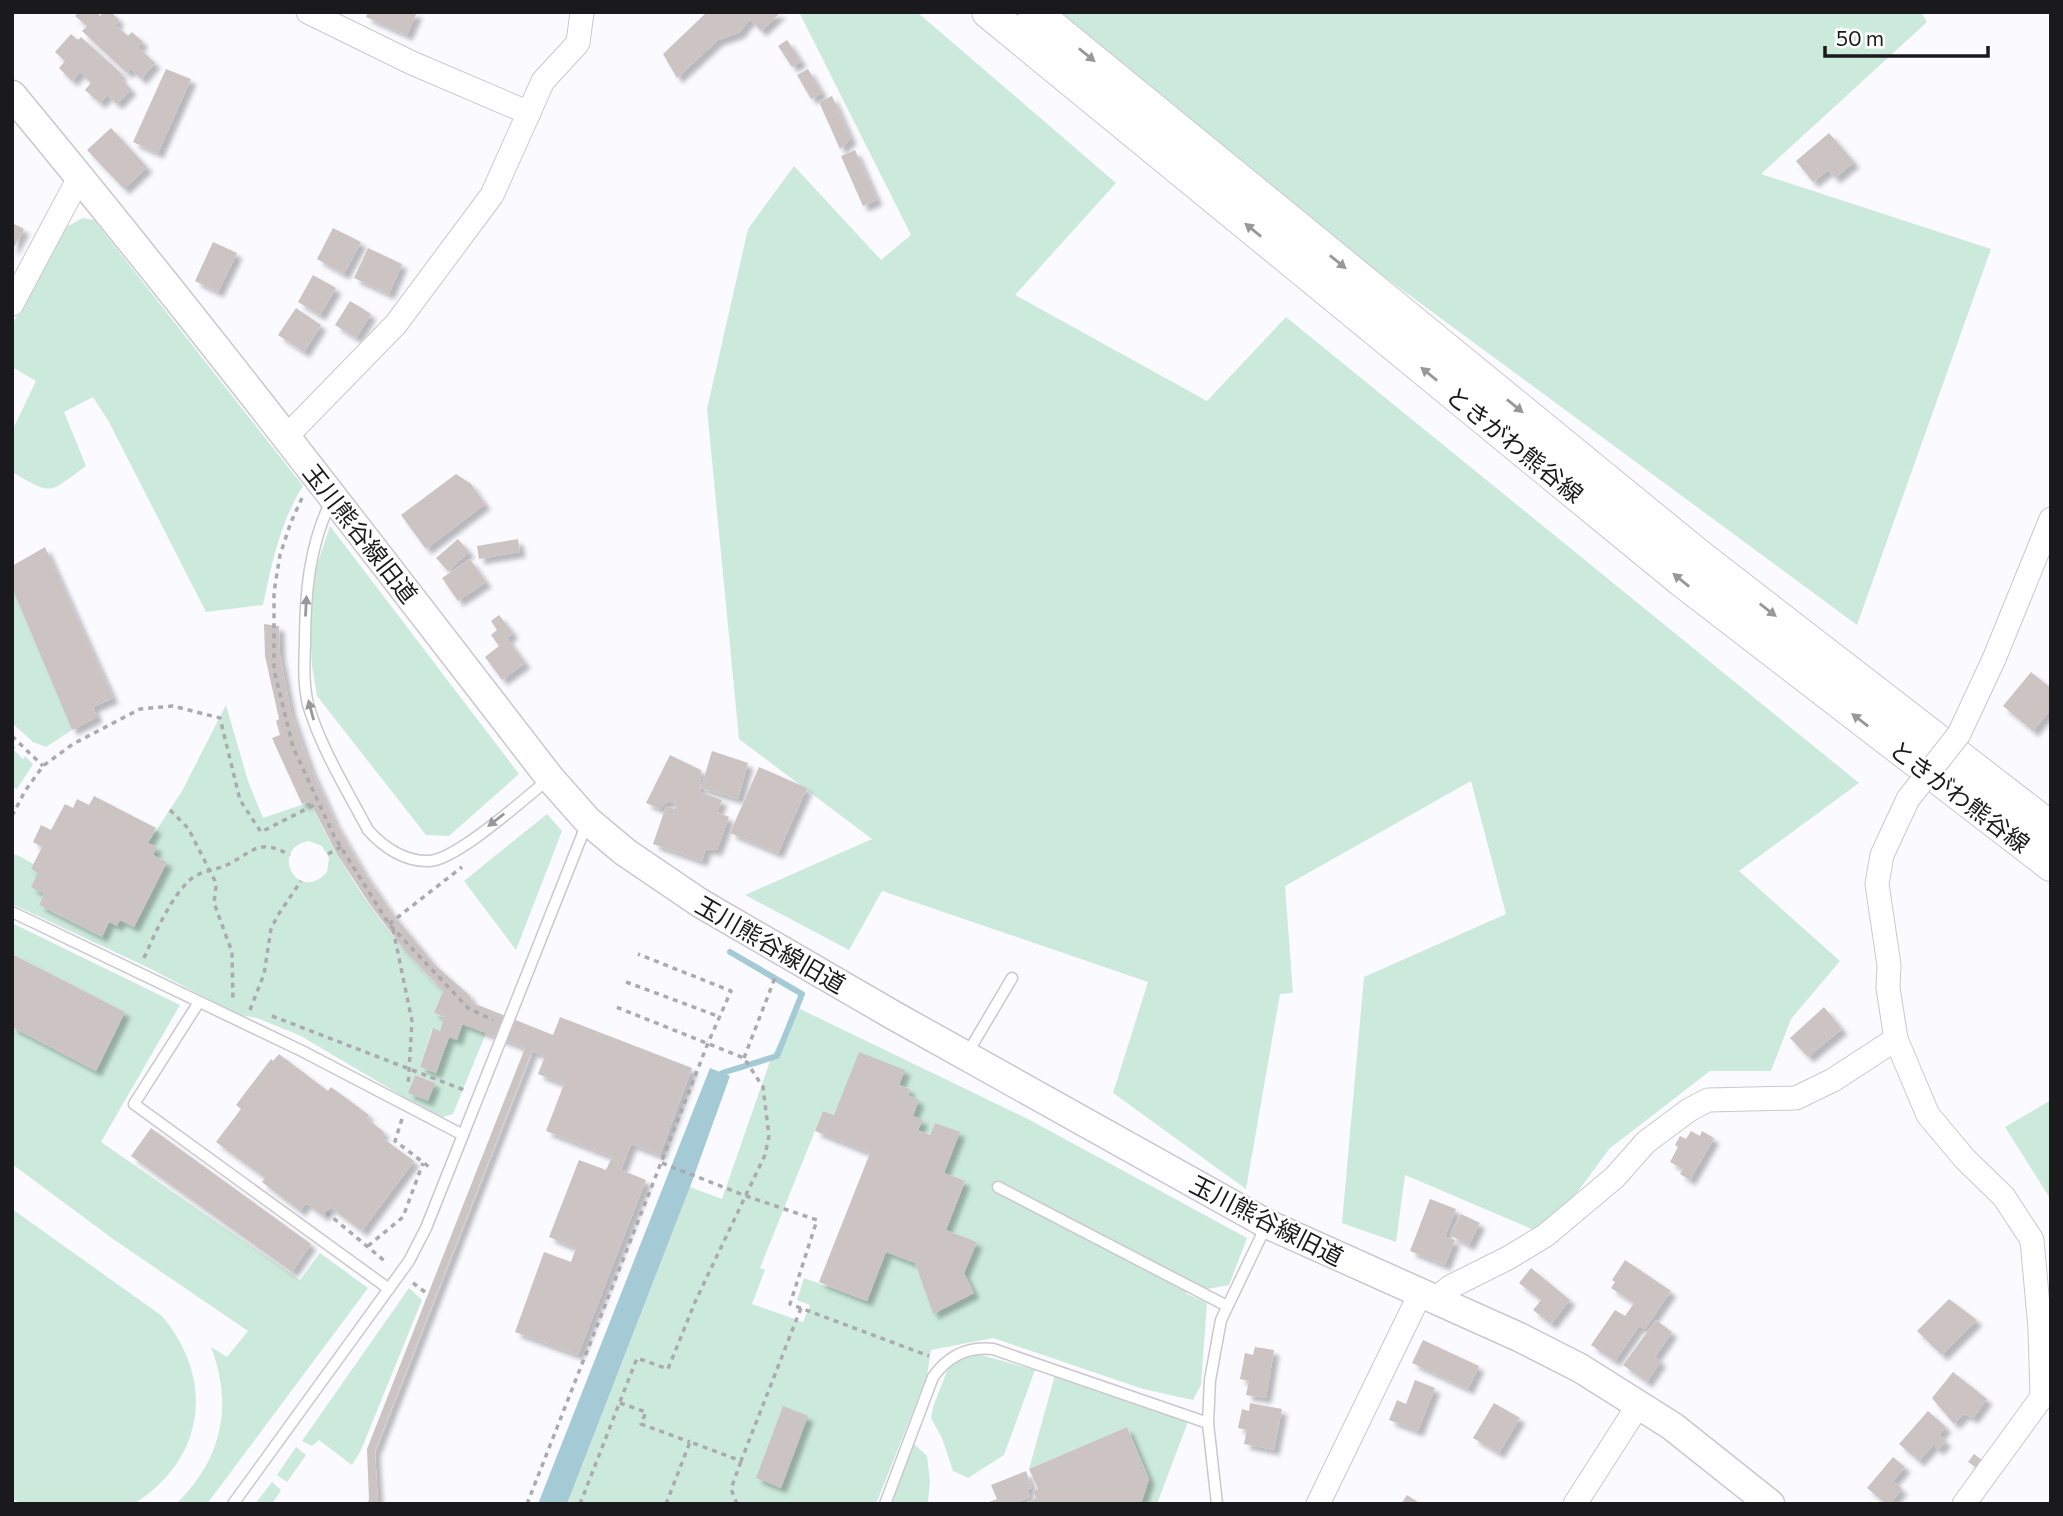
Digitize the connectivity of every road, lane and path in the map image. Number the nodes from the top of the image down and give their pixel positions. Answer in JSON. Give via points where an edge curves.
{"nodes":[{"id":1,"x":308,"y":12,"type":"edge"},
{"id":2,"x":582,"y":12,"type":"edge"},
{"id":3,"x":988,"y":12,"type":"edge"},
{"id":4,"x":1034,"y":12,"type":"edge"},
{"id":5,"x":12,"y":95,"type":"edge"},
{"id":6,"x":529,"y":113,"type":"junction"},
{"id":7,"x":80,"y":176,"type":"junction"},
{"id":8,"x":12,"y":304,"type":"edge"},
{"id":9,"x":286,"y":437,"type":"junction"},
{"id":10,"x":303,"y":496,"type":"dead end"},
{"id":11,"x":333,"y":497,"type":"junction"},
{"id":12,"x":2051,"y":519,"type":"edge"},
{"id":13,"x":12,"y":736,"type":"edge"},
{"id":14,"x":43,"y":766,"type":"junction"},
{"id":15,"x":550,"y":778,"type":"junction"},
{"id":16,"x":318,"y":803,"type":"junction"},
{"id":17,"x":170,"y":810,"type":"dead end"},
{"id":18,"x":12,"y":816,"type":"edge"},
{"id":19,"x":588,"y":821,"type":"junction"},
{"id":20,"x":2051,"y":828,"type":"edge"},
{"id":21,"x":341,"y":847,"type":"junction"},
{"id":22,"x":290,"y":855,"type":"dead end"},
{"id":23,"x":328,"y":855,"type":"dead end"},
{"id":24,"x":2051,"y":865,"type":"edge"},
{"id":25,"x":209,"y":870,"type":"junction"},
{"id":26,"x":301,"y":881,"type":"dead end"},
{"id":27,"x":12,"y":912,"type":"edge"},
{"id":28,"x":393,"y":928,"type":"junction"},
{"id":29,"x":638,"y":954,"type":"dead end"},
{"id":30,"x":779,"y":967,"type":"dead end"},
{"id":31,"x":137,"y":972,"type":"junction"},
{"id":32,"x":1012,"y":978,"type":"dead end"},
{"id":33,"x":626,"y":982,"type":"dead end"},
{"id":34,"x":199,"y":1002,"type":"junction"},
{"id":35,"x":615,"y":1007,"type":"dead end"},
{"id":36,"x":256,"y":1013,"type":"dead end"},
{"id":37,"x":263,"y":1014,"type":"dead end"},
{"id":38,"x":231,"y":1017,"type":"junction"},
{"id":39,"x":720,"y":1017,"type":"junction"},
{"id":40,"x":506,"y":1027,"type":"junction"},
{"id":41,"x":1896,"y":1039,"type":"junction"},
{"id":42,"x":708,"y":1043,"type":"junction"},
{"id":43,"x":965,"y":1056,"type":"junction"},
{"id":44,"x":744,"y":1058,"type":"junction"},
{"id":45,"x":410,"y":1069,"type":"junction"},
{"id":46,"x":479,"y":1096,"type":"junction"},
{"id":47,"x":463,"y":1135,"type":"junction"},
{"id":48,"x":424,"y":1163,"type":"dead end"},
{"id":49,"x":662,"y":1163,"type":"junction"},
{"id":50,"x":998,"y":1187,"type":"dead end"},
{"id":51,"x":746,"y":1196,"type":"junction"},
{"id":52,"x":326,"y":1212,"type":"dead end"},
{"id":53,"x":1267,"y":1224,"type":"junction"},
{"id":54,"x":367,"y":1246,"type":"junction"},
{"id":55,"x":400,"y":1273,"type":"junction"},
{"id":56,"x":389,"y":1289,"type":"junction"},
{"id":57,"x":425,"y":1292,"type":"dead end"},
{"id":58,"x":1427,"y":1297,"type":"junction"},
{"id":59,"x":1227,"y":1306,"type":"junction"},
{"id":60,"x":801,"y":1307,"type":"junction"},
{"id":61,"x":944,"y":1362,"type":"junction"},
{"id":62,"x":619,"y":1403,"type":"junction"},
{"id":63,"x":1639,"y":1404,"type":"junction"},
{"id":64,"x":1208,"y":1423,"type":"junction"},
{"id":65,"x":691,"y":1442,"type":"junction"},
{"id":66,"x":741,"y":1461,"type":"junction"},
{"id":67,"x":233,"y":1504,"type":"edge"},
{"id":68,"x":527,"y":1504,"type":"edge"},
{"id":69,"x":580,"y":1504,"type":"edge"},
{"id":70,"x":666,"y":1504,"type":"edge"},
{"id":71,"x":737,"y":1504,"type":"edge"},
{"id":72,"x":885,"y":1504,"type":"edge"},
{"id":73,"x":1217,"y":1504,"type":"edge"},
{"id":74,"x":1318,"y":1504,"type":"edge"},
{"id":75,"x":1575,"y":1504,"type":"edge"},
{"id":76,"x":1770,"y":1504,"type":"edge"},
{"id":77,"x":1964,"y":1504,"type":"edge"}],
"edges":[{"from":1,"to":6,"type":"street"},
{"from":2,"to":6,"type":"street","via":[[578,43],[543,81]]},
{"from":24,"to":3,"type":"main road","name":"ときがわ熊谷線","one_way":true,"via":[[1681,580]]},
{"from":4,"to":20,"type":"main road","name":"ときがわ熊谷線","one_way":true,"via":[[1698,555]]},
{"from":5,"to":7,"type":"street","name":"玉川熊谷線旧道"},
{"from":6,"to":9,"type":"street","via":[[492,195],[396,324]]},
{"from":7,"to":8,"type":"street"},
{"from":7,"to":9,"type":"street","name":"玉川熊谷線旧道"},
{"from":9,"to":11,"type":"street","name":"玉川熊谷線旧道"},
{"from":10,"to":16,"type":"path","via":[[280,555],[274,592],[274,670],[293,747]]},
{"from":11,"to":15,"type":"street","name":"玉川熊谷線旧道"},
{"from":15,"to":11,"type":"lane","one_way":true,"via":[[443,858],[428,861],[400,855],[368,830],[318,733],[309,711],[304,674],[311,558]]},
{"from":12,"to":41,"type":"street","bridge":true,"via":[[1959,734],[1908,799],[1882,855],[1877,884]]},
{"from":13,"to":14,"type":"path"},
{"from":14,"to":16,"type":"path","via":[[140,709],[173,706],[220,718],[240,800],[261,832]]},
{"from":14,"to":18,"type":"path"},
{"from":15,"to":19,"type":"street","name":"玉川熊谷線旧道"},
{"from":16,"to":21,"type":"path"},
{"from":17,"to":25,"type":"path","via":[[187,828]]},
{"from":19,"to":40,"type":"lane"},
{"from":19,"to":43,"type":"street","name":"玉川熊谷線旧道","via":[[700,903]]},
{"from":21,"to":23,"type":"path"},
{"from":21,"to":28,"type":"path"},
{"from":22,"to":25,"type":"path","via":[[261,846]]},
{"from":25,"to":31,"type":"path","via":[[191,879],[176,897]]},
{"from":25,"to":38,"type":"path","via":[[216,886],[214,903],[232,952]]},
{"from":26,"to":36,"type":"path","via":[[271,929],[264,974],[249,1012]]},
{"from":27,"to":31,"type":"lane"},
{"from":28,"to":40,"type":"path","via":[[468,1008]]},
{"from":28,"to":45,"type":"path","via":[[412,1021]]},
{"from":29,"to":39,"type":"path","via":[[731,991]]},
{"from":30,"to":44,"type":"path"},
{"from":31,"to":34,"type":"lane"},
{"from":32,"to":43,"type":"lane"},
{"from":33,"to":39,"type":"path"},
{"from":34,"to":38,"type":"lane"},
{"from":34,"to":56,"type":"lane","via":[[134,1104]]},
{"from":35,"to":42,"type":"path"},
{"from":37,"to":45,"type":"path"},
{"from":38,"to":47,"type":"lane"},
{"from":39,"to":42,"type":"path"},
{"from":40,"to":46,"type":"lane"},
{"from":41,"to":58,"type":"street","via":[[1796,1098],[1708,1100],[1689,1110],[1646,1142],[1615,1177],[1546,1235]]},
{"from":41,"to":77,"type":"street","via":[[1928,1115],[2004,1197],[2032,1240],[2042,1397]]},
{"from":42,"to":44,"type":"path"},
{"from":42,"to":49,"type":"path"},
{"from":43,"to":53,"type":"street","name":"玉川熊谷線旧道"},
{"from":44,"to":51,"type":"path","via":[[763,1087],[769,1136]]},
{"from":45,"to":46,"type":"path"},
{"from":46,"to":47,"type":"lane"},
{"from":47,"to":55,"type":"lane","via":[[426,1228]]},
{"from":48,"to":54,"type":"path","via":[[403,1217]]},
{"from":49,"to":51,"type":"path"},
{"from":49,"to":68,"type":"path"},
{"from":50,"to":59,"type":"lane"},
{"from":51,"to":60,"type":"path","via":[[817,1220],[790,1304]]},
{"from":51,"to":62,"type":"path","via":[[668,1369],[637,1357]]},
{"from":52,"to":54,"type":"path"},
{"from":53,"to":58,"type":"street","name":"玉川熊谷線旧道"},
{"from":53,"to":59,"type":"lane"},
{"from":54,"to":55,"type":"path"},
{"from":55,"to":56,"type":"lane"},
{"from":55,"to":57,"type":"path"},
{"from":56,"to":67,"type":"lane"},
{"from":58,"to":63,"type":"street","name":"玉川熊谷線旧道","via":[[1519,1337]]},
{"from":58,"to":74,"type":"street"},
{"from":59,"to":64,"type":"lane","via":[[1210,1380]]},
{"from":60,"to":61,"type":"path"},
{"from":60,"to":66,"type":"path"},
{"from":61,"to":64,"type":"lane","via":[[979,1347],[993,1349]]},
{"from":61,"to":72,"type":"lane","via":[[933,1377]]},
{"from":62,"to":65,"type":"path","via":[[646,1412],[641,1424]]},
{"from":62,"to":69,"type":"path"},
{"from":63,"to":75,"type":"street"},
{"from":63,"to":76,"type":"street","name":"玉川熊谷線旧道","via":[[1725,1465]]},
{"from":64,"to":73,"type":"lane"},
{"from":65,"to":66,"type":"path"},
{"from":65,"to":70,"type":"path"},
{"from":66,"to":71,"type":"path","via":[[731,1489]]}]}
